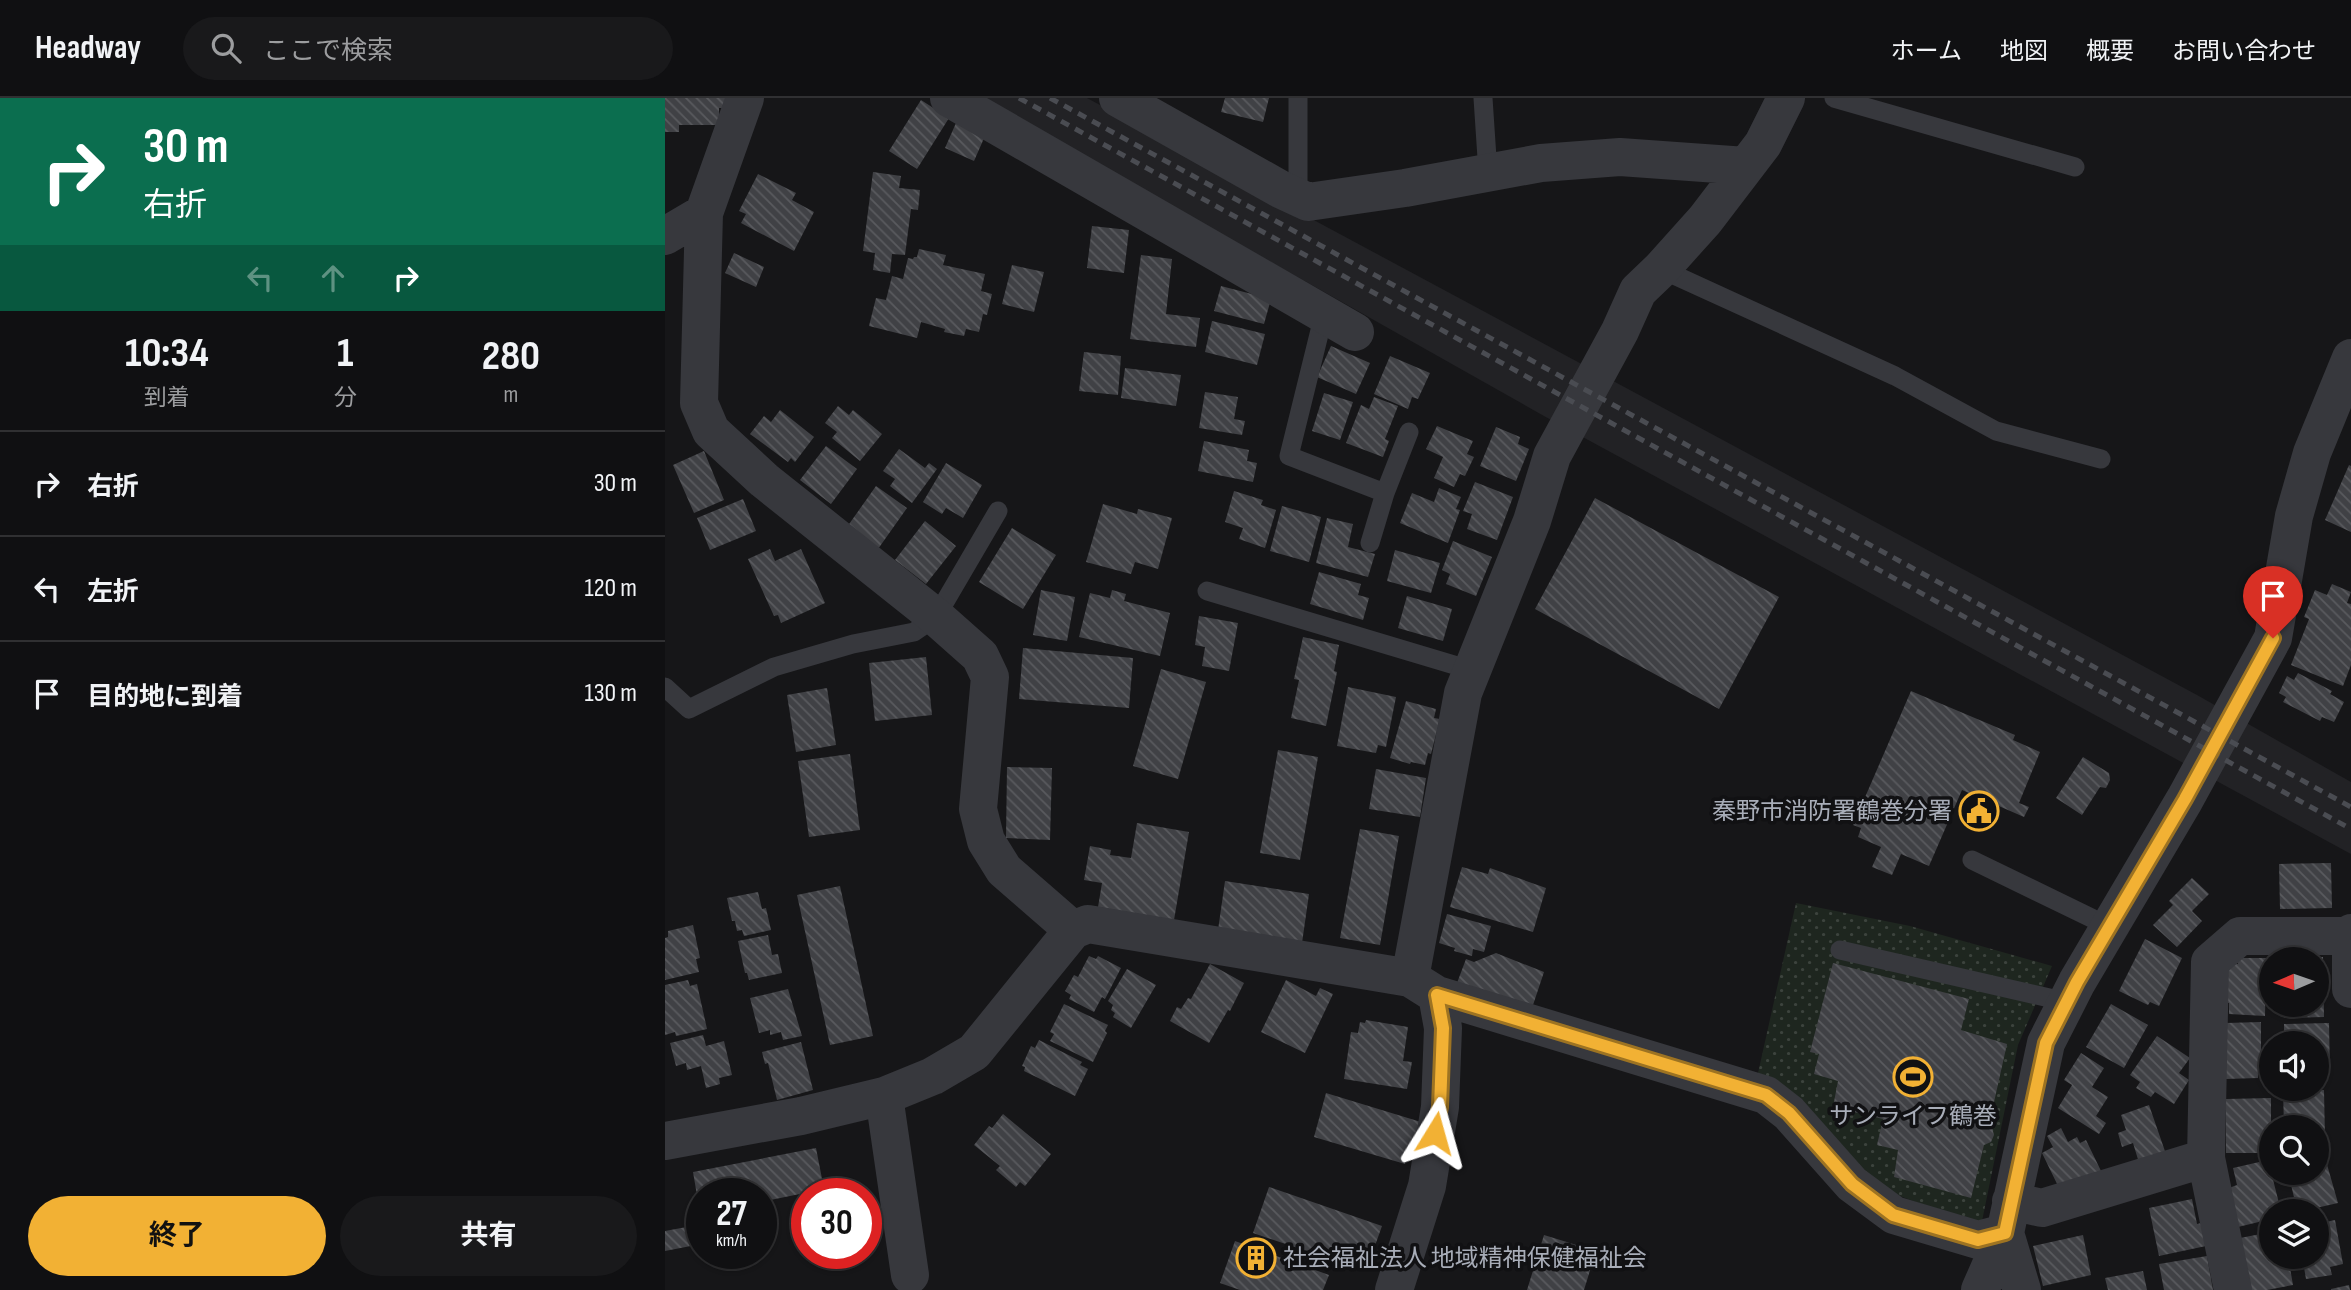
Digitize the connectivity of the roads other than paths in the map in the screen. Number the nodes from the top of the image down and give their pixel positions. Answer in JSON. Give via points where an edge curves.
{"nodes":[{"id":1,"x":745,"y":98,"type":"edge"},
{"id":2,"x":949,"y":98,"type":"edge"},
{"id":3,"x":1118,"y":98,"type":"edge"},
{"id":4,"x":1298,"y":98,"type":"edge"},
{"id":5,"x":1483,"y":98,"type":"edge"},
{"id":6,"x":1786,"y":98,"type":"edge"},
{"id":7,"x":1835,"y":98,"type":"edge"},
{"id":8,"x":1746,"y":166,"type":"junction"},
{"id":9,"x":2075,"y":167,"type":"dead end"},
{"id":10,"x":1488,"y":173,"type":"junction"},
{"id":11,"x":1298,"y":197,"type":"junction"},
{"id":12,"x":705,"y":213,"type":"junction"},
{"id":13,"x":665,"y":236,"type":"edge"},
{"id":14,"x":1661,"y":269,"type":"junction"},
{"id":15,"x":1340,"y":323,"type":"joint"},
{"id":16,"x":2351,"y":358,"type":"edge"},
{"id":17,"x":1409,"y":432,"type":"dead end"},
{"id":18,"x":2101,"y":460,"type":"dead end"},
{"id":19,"x":1385,"y":493,"type":"junction"},
{"id":20,"x":998,"y":511,"type":"dead end"},
{"id":21,"x":1370,"y":543,"type":"dead end"},
{"id":22,"x":1207,"y":591,"type":"dead end"},
{"id":23,"x":936,"y":617,"type":"junction"},
{"id":24,"x":1471,"y":670,"type":"junction"},
{"id":25,"x":665,"y":687,"type":"edge"},
{"id":26,"x":1972,"y":860,"type":"dead end"},
{"id":27,"x":2110,"y":926,"type":"junction"},
{"id":28,"x":1073,"y":930,"type":"junction"},
{"id":29,"x":2351,"y":935,"type":"edge"},
{"id":30,"x":1840,"y":950,"type":"dead end"},
{"id":31,"x":1424,"y":987,"type":"junction"},
{"id":32,"x":2351,"y":989,"type":"edge"},
{"id":33,"x":2067,"y":1002,"type":"junction"},
{"id":34,"x":884,"y":1097,"type":"junction"},
{"id":35,"x":665,"y":1141,"type":"edge"},
{"id":36,"x":2206,"y":1158,"type":"junction"},
{"id":37,"x":2008,"y":1217,"type":"junction"},
{"id":38,"x":910,"y":1275,"type":"dead end"},
{"id":39,"x":1394,"y":1290,"type":"edge"},
{"id":40,"x":1980,"y":1290,"type":"edge"},
{"id":41,"x":2022,"y":1290,"type":"edge"},
{"id":42,"x":2232,"y":1290,"type":"edge"}],
"edges":[{"from":1,"to":12,"type":"street"},
{"from":2,"to":15,"type":"street"},
{"from":3,"to":11,"type":"street"},
{"from":4,"to":11,"type":"lane"},
{"from":5,"to":10,"type":"lane"},
{"from":6,"to":8,"type":"street"},
{"from":7,"to":9,"type":"lane"},
{"from":8,"to":10,"type":"street","via":[[1620,158],[1541,163]]},
{"from":8,"to":14,"type":"street"},
{"from":10,"to":11,"type":"street","via":[[1308,201]]},
{"from":12,"to":13,"type":"street"},
{"from":12,"to":23,"type":"street","via":[[699,403],[711,431],[764,480]]},
{"from":14,"to":18,"type":"lane","via":[[1895,376],[1996,431]]},
{"from":14,"to":24,"type":"street","via":[[1638,291],[1552,456],[1532,521]]},
{"from":15,"to":19,"type":"lane","via":[[1289,456]]},
{"from":16,"to":27,"type":"street","via":[[2312,453],[2294,516],[2273,638]]},
{"from":17,"to":19,"type":"lane"},
{"from":19,"to":21,"type":"lane"},
{"from":20,"to":23,"type":"lane"},
{"from":22,"to":24,"type":"lane"},
{"from":23,"to":25,"type":"lane","via":[[914,632],[853,643],[774,667],[689,709]]},
{"from":23,"to":28,"type":"street","via":[[979,656],[989,677],[978,808],[986,841],[1004,870]]},
{"from":24,"to":31,"type":"street","via":[[1463,693]]},
{"from":26,"to":27,"type":"lane"},
{"from":27,"to":33,"type":"street"},
{"from":28,"to":31,"type":"street","via":[[1088,924]]},
{"from":28,"to":34,"type":"street","via":[[974,1052]]},
{"from":29,"to":32,"type":"street"},
{"from":29,"to":36,"type":"street","via":[[2240,936],[2210,962]]},
{"from":30,"to":33,"type":"lane"},
{"from":31,"to":37,"type":"street","via":[[1766,1095],[1789,1113],[1852,1184],[1893,1215],[1978,1240]]},
{"from":31,"to":39,"type":"street","via":[[1443,1028],[1440,1107],[1427,1186]]},
{"from":33,"to":37,"type":"street","via":[[2046,1043]]},
{"from":34,"to":35,"type":"street"},
{"from":34,"to":38,"type":"street"},
{"from":36,"to":37,"type":"street"},
{"from":36,"to":42,"type":"street"},
{"from":37,"to":40,"type":"street"},
{"from":37,"to":41,"type":"street"}]}
